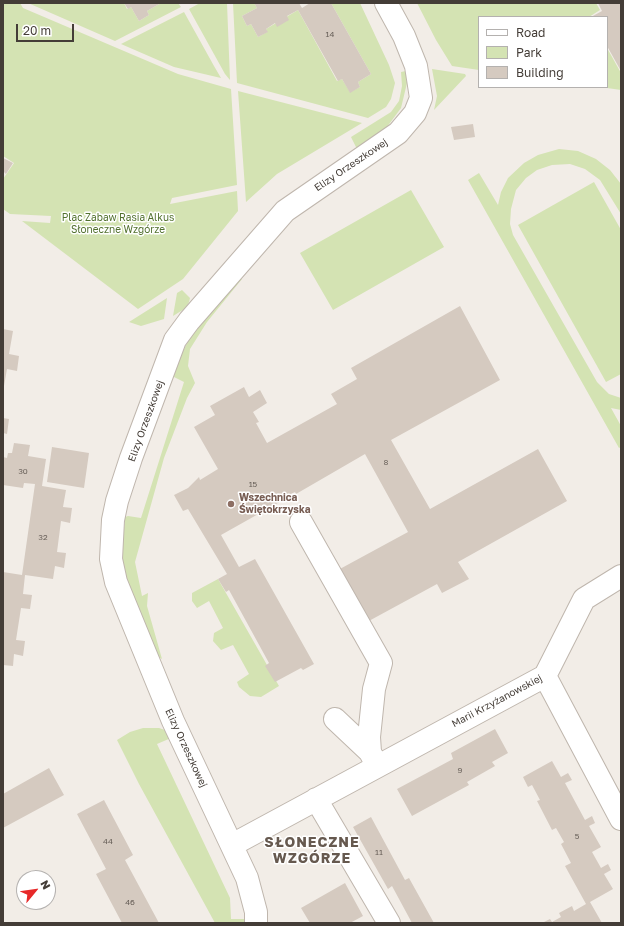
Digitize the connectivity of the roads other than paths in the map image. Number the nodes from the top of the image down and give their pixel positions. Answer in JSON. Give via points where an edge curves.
{"nodes":[{"id":1,"x":386,"y":3,"type":"edge"},
{"id":2,"x":301,"y":522,"type":"dead end"},
{"id":3,"x":621,"y":576,"type":"edge"},
{"id":4,"x":545,"y":676,"type":"junction"},
{"id":5,"x":335,"y":719,"type":"dead end"},
{"id":6,"x":373,"y":759,"type":"junction"},
{"id":7,"x":316,"y":799,"type":"junction"},
{"id":8,"x":621,"y":819,"type":"edge"},
{"id":9,"x":232,"y":845,"type":"junction"},
{"id":10,"x":256,"y":923,"type":"edge"},
{"id":11,"x":389,"y":923,"type":"edge"}],
"edges":[{"from":1,"to":9,"type":"street","name":"Elizy Orzeszkowej","via":[[404,36],[416,66],[421,98],[415,113],[398,133],[285,211],[189,322],[176,340],[131,458],[113,520],[112,564],[125,607],[173,721]]},
{"from":2,"to":6,"type":"street","via":[[381,663],[371,712]]},
{"from":3,"to":4,"type":"street","name":"Marii Krzyżanowskiej","via":[[584,598]]},
{"from":4,"to":6,"type":"street","name":"Marii Krzyżanowskiej"},
{"from":4,"to":8,"type":"street"},
{"from":5,"to":6,"type":"street"},
{"from":6,"to":7,"type":"street","name":"Marii Krzyżanowskiej"},
{"from":7,"to":9,"type":"street","name":"Marii Krzyżanowskiej"},
{"from":7,"to":11,"type":"street"},
{"from":9,"to":10,"type":"street","name":"Elizy Orzeszkowej","via":[[252,895]]}]}
